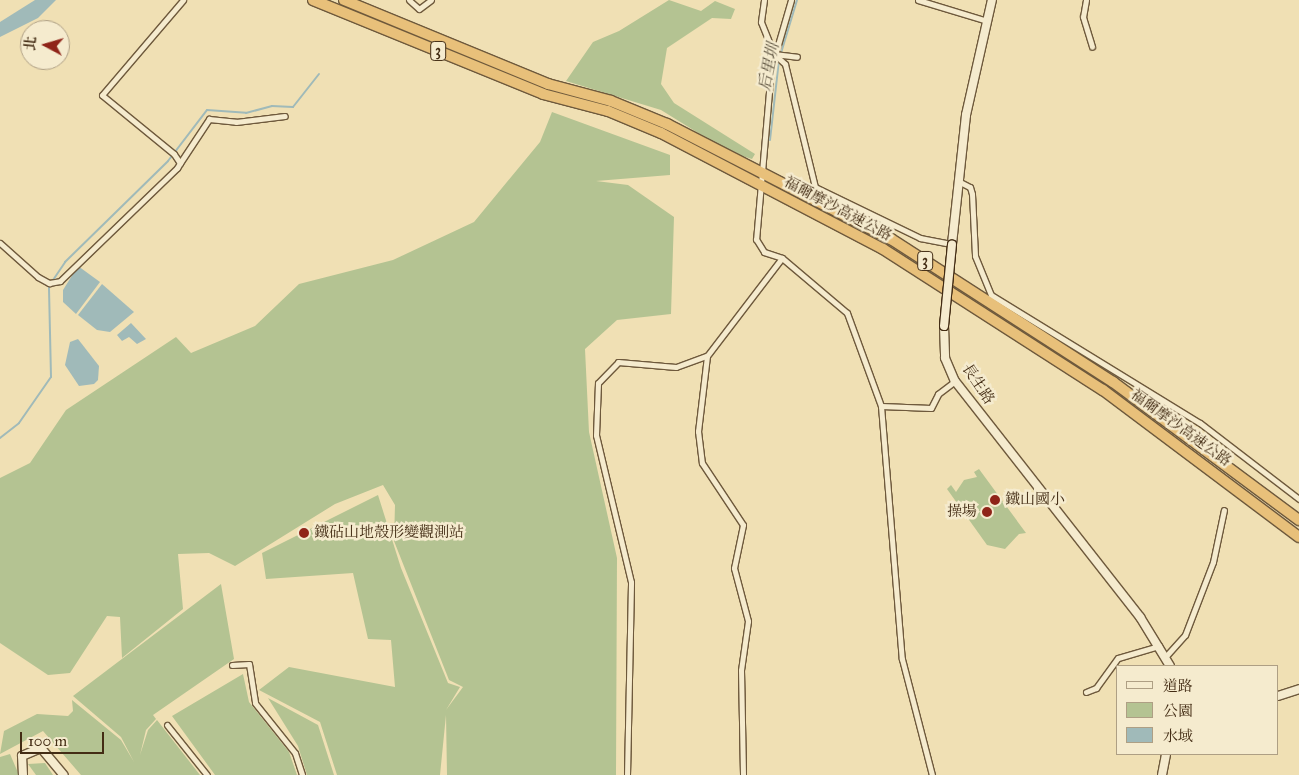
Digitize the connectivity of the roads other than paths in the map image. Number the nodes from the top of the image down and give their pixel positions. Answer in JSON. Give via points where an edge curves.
{"nodes":[{"id":1,"x":184,"y":0,"type":"edge"},
{"id":2,"x":313,"y":0,"type":"edge"},
{"id":3,"x":344,"y":0,"type":"edge"},
{"id":4,"x":409,"y":0,"type":"edge"},
{"id":5,"x":432,"y":0,"type":"edge"},
{"id":6,"x":764,"y":0,"type":"edge"},
{"id":7,"x":791,"y":0,"type":"edge"},
{"id":8,"x":918,"y":0,"type":"edge"},
{"id":9,"x":992,"y":0,"type":"edge"},
{"id":10,"x":1086,"y":0,"type":"edge"},
{"id":11,"x":987,"y":21,"type":"junction"},
{"id":12,"x":1092,"y":47,"type":"dead end"},
{"id":13,"x":774,"y":54,"type":"junction"},
{"id":14,"x":797,"y":57,"type":"dead end"},
{"id":15,"x":285,"y":116,"type":"dead end"},
{"id":16,"x":180,"y":163,"type":"junction"},
{"id":17,"x":958,"y":180,"type":"junction"},
{"id":18,"x":0,"y":242,"type":"edge"},
{"id":19,"x":952,"y":244,"type":"junction"},
{"id":20,"x":782,"y":258,"type":"junction"},
{"id":21,"x":707,"y":356,"type":"junction"},
{"id":22,"x":955,"y":381,"type":"junction"},
{"id":23,"x":881,"y":406,"type":"junction"},
{"id":24,"x":1299,"y":499,"type":"edge"},
{"id":25,"x":1224,"y":510,"type":"dead end"},
{"id":26,"x":1299,"y":520,"type":"edge"},
{"id":27,"x":1299,"y":537,"type":"edge"},
{"id":28,"x":1159,"y":646,"type":"junction"},
{"id":29,"x":1166,"y":655,"type":"junction"},
{"id":30,"x":232,"y":665,"type":"dead end"},
{"id":31,"x":1170,"y":665,"type":"edge"},
{"id":32,"x":1299,"y":689,"type":"edge"},
{"id":33,"x":1086,"y":692,"type":"dead end"},
{"id":34,"x":1279,"y":696,"type":"edge"},
{"id":35,"x":167,"y":725,"type":"dead end"},
{"id":36,"x":1166,"y":755,"type":"edge"},
{"id":37,"x":23,"y":775,"type":"edge"},
{"id":38,"x":64,"y":775,"type":"edge"},
{"id":39,"x":207,"y":775,"type":"edge"},
{"id":40,"x":302,"y":775,"type":"edge"},
{"id":41,"x":627,"y":775,"type":"edge"},
{"id":42,"x":743,"y":775,"type":"edge"},
{"id":43,"x":932,"y":775,"type":"edge"},
{"id":44,"x":1162,"y":775,"type":"edge"}],
"edges":[{"from":1,"to":16,"type":"street","via":[[102,94]]},
{"from":2,"to":27,"type":"highway","name":"福爾摩沙高速公路","number":"3","via":[[544,94],[608,112],[660,133],[883,249],[1103,390]]},
{"from":3,"to":26,"type":"highway","name":"福爾摩沙高速公路","number":"3","via":[[548,84],[612,101],[666,124],[891,239],[1113,382]]},
{"from":4,"to":5,"type":"street","via":[[419,8]]},
{"from":6,"to":13,"type":"street","via":[[761,22]]},
{"from":7,"to":13,"type":"street"},
{"from":8,"to":11,"type":"street"},
{"from":9,"to":11,"type":"street","name":"長生路"},
{"from":10,"to":12,"type":"street","via":[[1083,17]]},
{"from":11,"to":17,"type":"street","name":"長生路"},
{"from":13,"to":14,"type":"street"},
{"from":13,"to":19,"type":"street","via":[[785,64],[815,187],[920,238]]},
{"from":13,"to":20,"type":"street","via":[[762,149],[756,239],[764,252]]},
{"from":15,"to":16,"type":"street","via":[[236,122],[209,119]]},
{"from":16,"to":18,"type":"street","via":[[60,281],[49,283],[38,277]]},
{"from":17,"to":19,"type":"street","name":"長生路"},
{"from":17,"to":24,"type":"street","via":[[970,187],[975,256],[991,295],[1200,423]]},
{"from":19,"to":22,"type":"street","name":"長生路","bridge":true,"via":[[944,326],[945,358]]},
{"from":20,"to":21,"type":"street"},
{"from":20,"to":23,"type":"street","via":[[847,313]]},
{"from":21,"to":41,"type":"street","via":[[676,366],[618,362],[598,382],[596,435],[631,582]]},
{"from":21,"to":42,"type":"street","via":[[698,432],[700,453],[705,469],[743,525],[734,568],[748,620],[741,670]]},
{"from":22,"to":23,"type":"street","via":[[938,394],[931,408]]},
{"from":22,"to":28,"type":"street","name":"長生路"},
{"from":23,"to":43,"type":"street","via":[[902,659]]},
{"from":25,"to":29,"type":"street","via":[[1213,562],[1185,635]]},
{"from":28,"to":29,"type":"street","name":"長生路"},
{"from":28,"to":33,"type":"street","via":[[1118,658],[1096,688]]},
{"from":29,"to":31,"type":"street","name":"長生路"},
{"from":30,"to":40,"type":"street","via":[[249,664],[255,703],[295,753]]},
{"from":32,"to":34,"type":"street"},
{"from":35,"to":39,"type":"street"},
{"from":36,"to":44,"type":"street"},
{"from":37,"to":38,"type":"street","via":[[22,756],[41,748]]}]}
